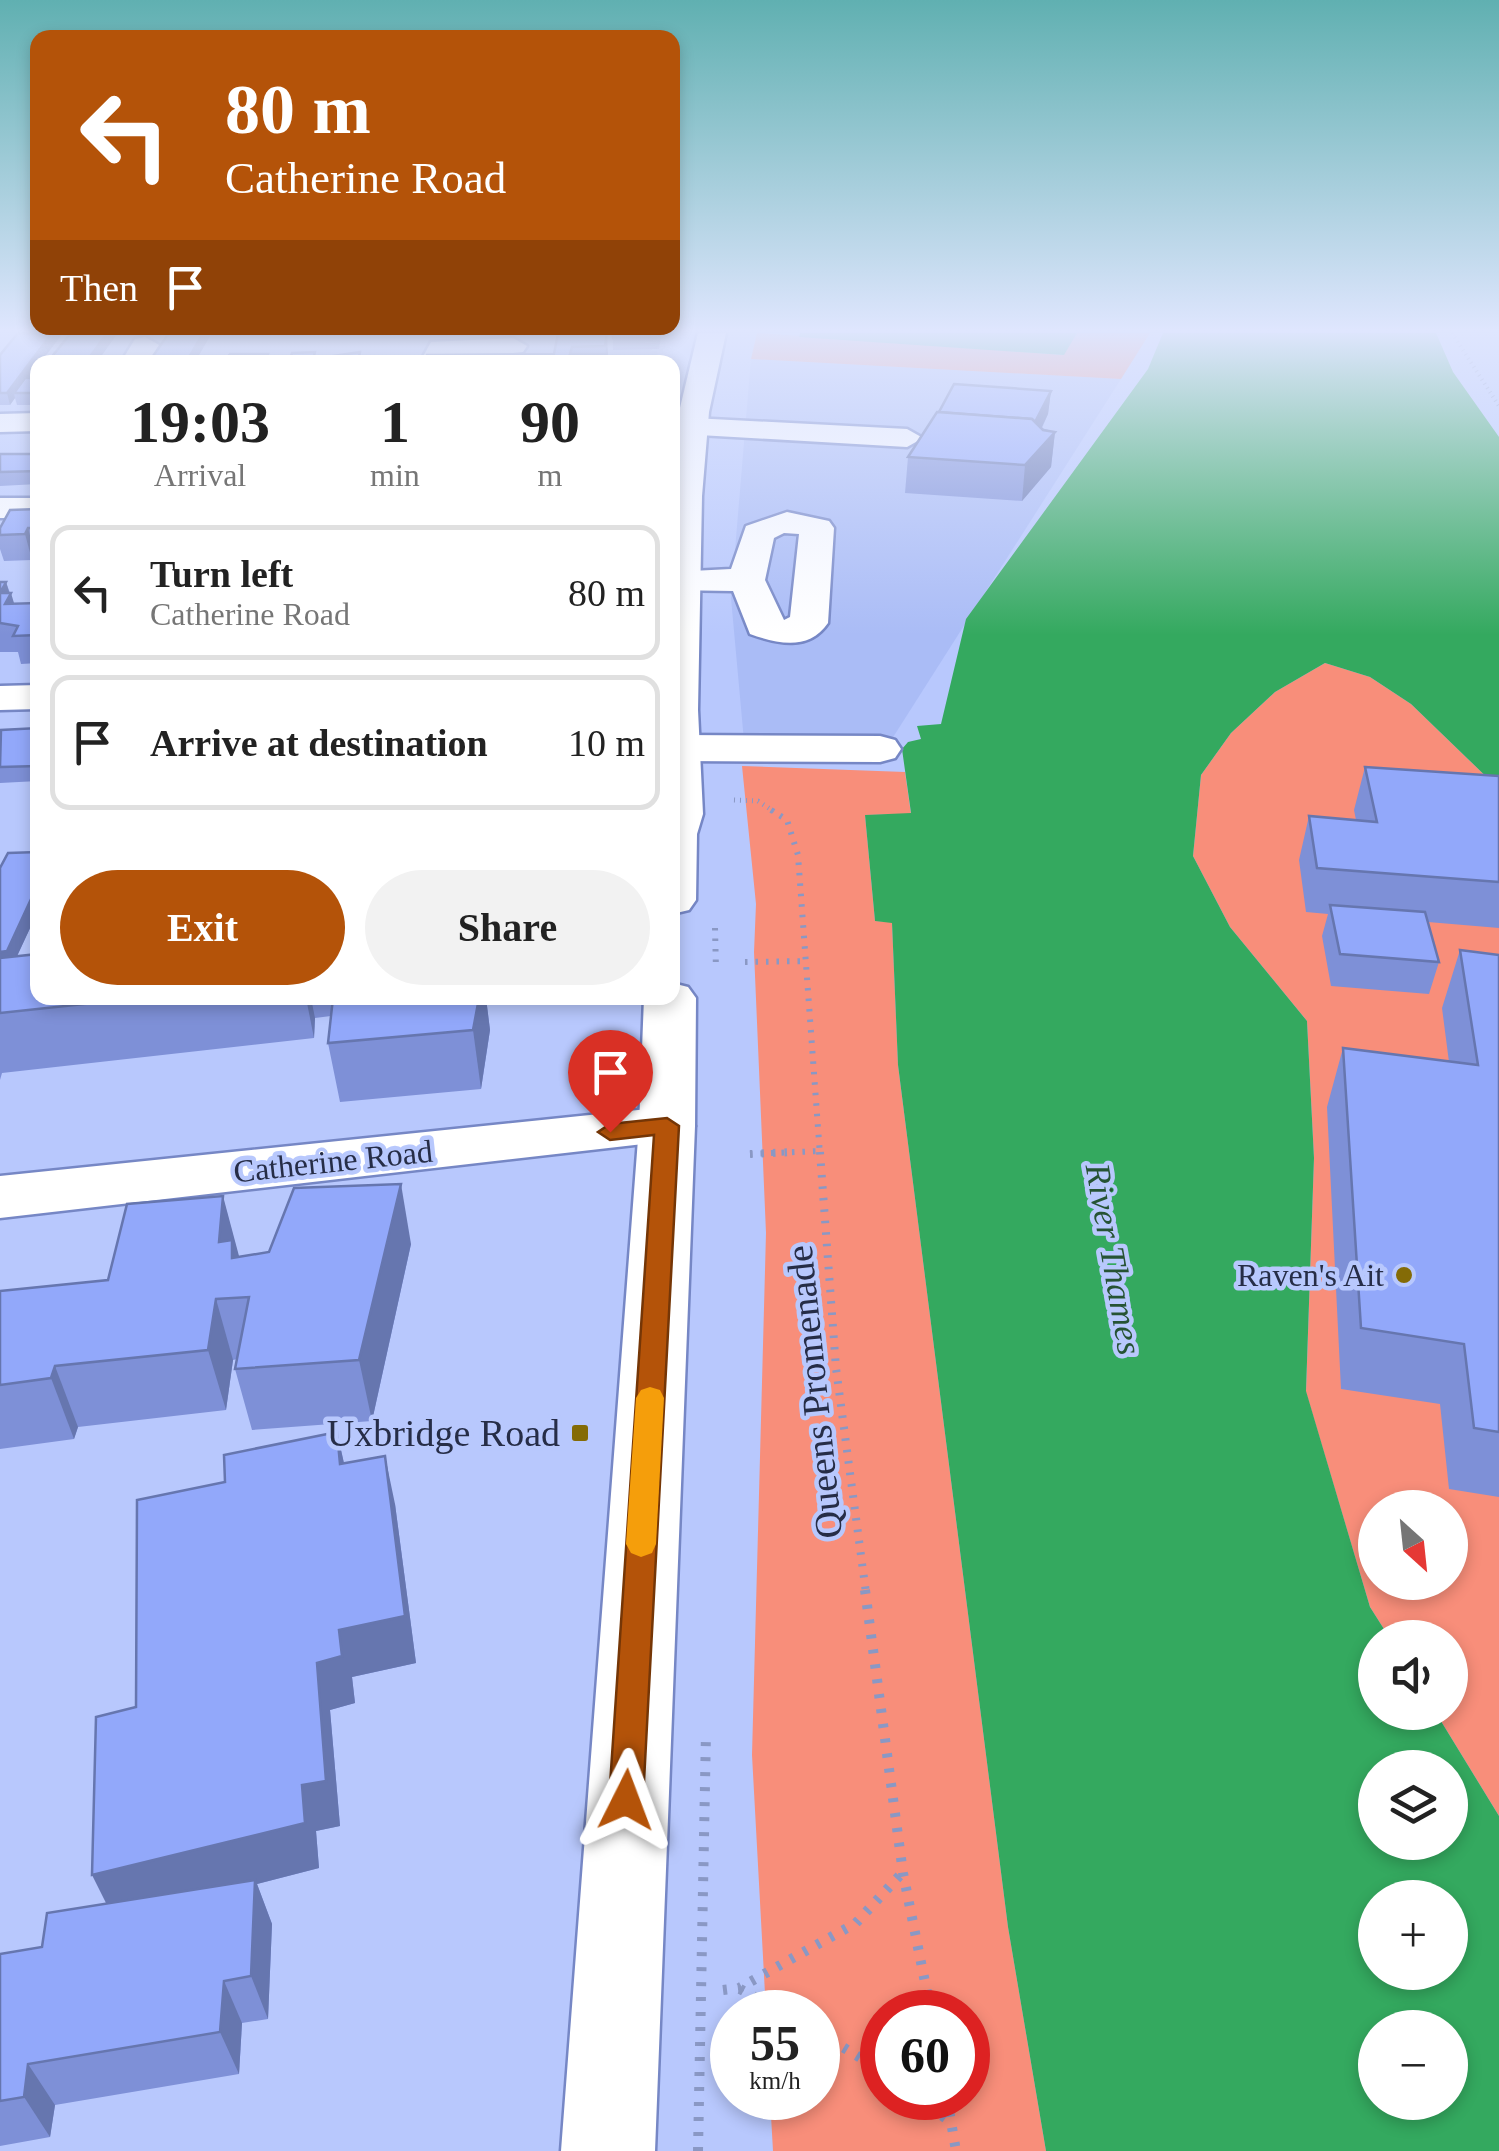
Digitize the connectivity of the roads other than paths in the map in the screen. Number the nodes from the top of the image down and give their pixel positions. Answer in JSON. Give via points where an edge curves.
{"nodes":[{"id":1,"x":685,"y":433,"type":"edge"},
{"id":2,"x":809,"y":433,"type":"edge"},
{"id":3,"x":908,"y":438,"type":"dead end"},
{"id":4,"x":680,"y":486,"type":"edge"},
{"id":5,"x":0,"y":508,"type":"edge"},
{"id":6,"x":30,"y":508,"type":"edge"},
{"id":7,"x":746,"y":580,"type":"dead end"},
{"id":8,"x":680,"y":581,"type":"edge"},
{"id":9,"x":0,"y":698,"type":"edge"},
{"id":10,"x":30,"y":698,"type":"edge"},
{"id":11,"x":680,"y":748,"type":"joint"},
{"id":12,"x":880,"y":750,"type":"dead end"},
{"id":13,"x":680,"y":814,"type":"edge"},
{"id":14,"x":670,"y":1005,"type":"edge"},
{"id":15,"x":667,"y":1126,"type":"junction"},
{"id":16,"x":0,"y":1197,"type":"edge"},
{"id":17,"x":608,"y":2151,"type":"edge"}],
"edges":[{"from":1,"to":4,"type":"main road"},
{"from":2,"to":3,"type":"main road"},
{"from":5,"to":6,"type":"main road"},
{"from":7,"to":8,"type":"main road"},
{"from":9,"to":10,"type":"main road"},
{"from":11,"to":12,"type":"main road"},
{"from":11,"to":13,"type":"main road"},
{"from":14,"to":15,"type":"main road"},
{"from":15,"to":16,"type":"main road","name":"Catherine Road"},
{"from":15,"to":17,"type":"main road"}]}
